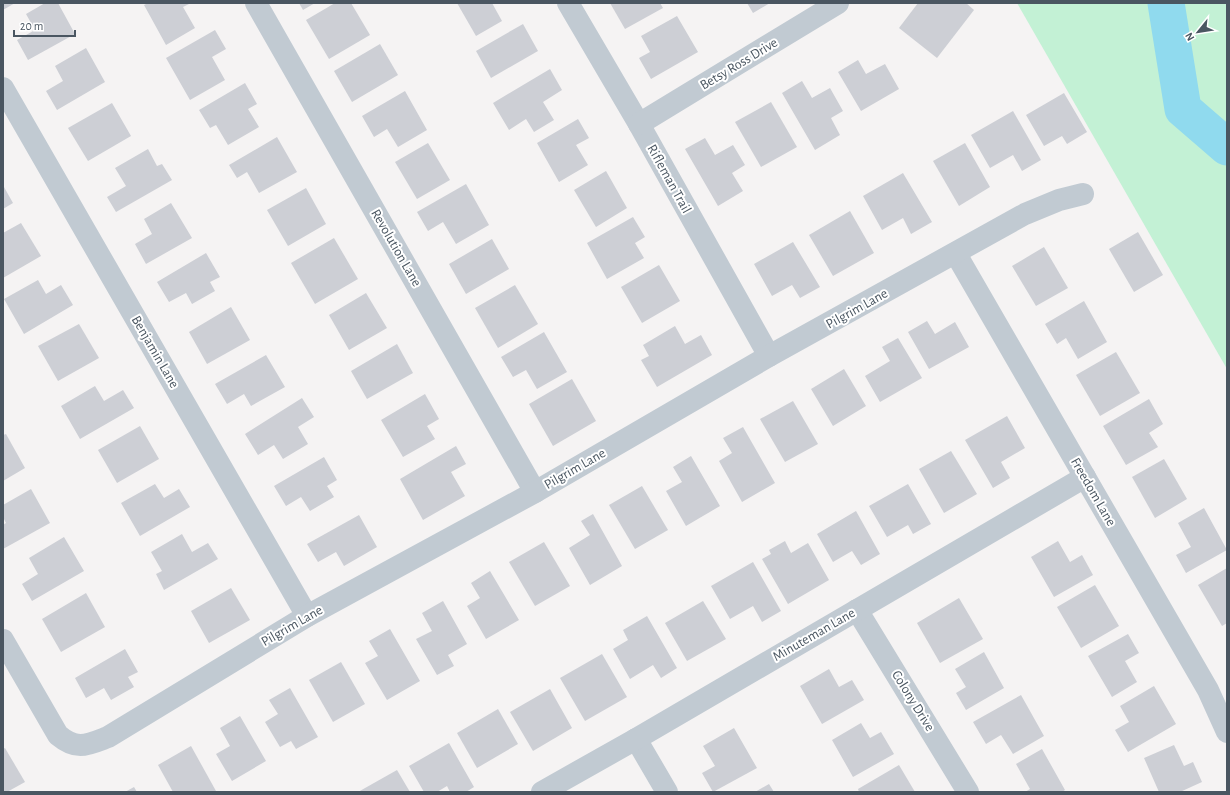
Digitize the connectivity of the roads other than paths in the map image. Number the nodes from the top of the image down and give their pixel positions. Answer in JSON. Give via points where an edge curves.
{"nodes":[{"id":1,"x":256,"y":3,"type":"edge"},
{"id":2,"x":568,"y":3,"type":"edge"},
{"id":3,"x":838,"y":3,"type":"edge"},
{"id":4,"x":3,"y":88,"type":"edge"},
{"id":5,"x":639,"y":124,"type":"junction"},
{"id":6,"x":1083,"y":194,"type":"dead end"},
{"id":7,"x":956,"y":254,"type":"junction"},
{"id":8,"x":769,"y":356,"type":"junction"},
{"id":9,"x":1085,"y":477,"type":"junction"},
{"id":10,"x":535,"y":492,"type":"junction"},
{"id":11,"x":857,"y":610,"type":"junction"},
{"id":12,"x":307,"y":616,"type":"junction"},
{"id":13,"x":3,"y":640,"type":"edge"},
{"id":14,"x":1227,"y":732,"type":"edge"},
{"id":15,"x":636,"y":739,"type":"junction"},
{"id":16,"x":542,"y":792,"type":"edge"},
{"id":17,"x":667,"y":792,"type":"edge"},
{"id":18,"x":968,"y":792,"type":"edge"}],
"edges":[{"from":1,"to":10,"type":"street","name":"Revolution Lane"},
{"from":2,"to":5,"type":"street","name":"Rifleman Trail"},
{"from":3,"to":5,"type":"street","name":"Betsy Ross Drive"},
{"from":4,"to":12,"type":"street","name":"Benjamin Lane"},
{"from":5,"to":8,"type":"street","name":"Rifleman Trail"},
{"from":6,"to":7,"type":"street","name":"Pilgrim Lane","via":[[1059,200],[1025,214]]},
{"from":7,"to":8,"type":"street","name":"Pilgrim Lane"},
{"from":7,"to":9,"type":"street","name":"Freedom Lane"},
{"from":8,"to":10,"type":"street","name":"Pilgrim Lane"},
{"from":9,"to":11,"type":"street","name":"Minuteman Lane"},
{"from":9,"to":14,"type":"street","name":"Freedom Lane","via":[[1208,690]]},
{"from":10,"to":12,"type":"street","name":"Pilgrim Lane"},
{"from":11,"to":15,"type":"street","name":"Minuteman Lane"},
{"from":11,"to":18,"type":"street","name":"Colony Drive"},
{"from":12,"to":13,"type":"street","name":"Pilgrim Lane","via":[[108,736],[88,744],[69,744],[58,736]]},
{"from":15,"to":16,"type":"street","name":"Minuteman Lane"},
{"from":15,"to":17,"type":"street"}]}
